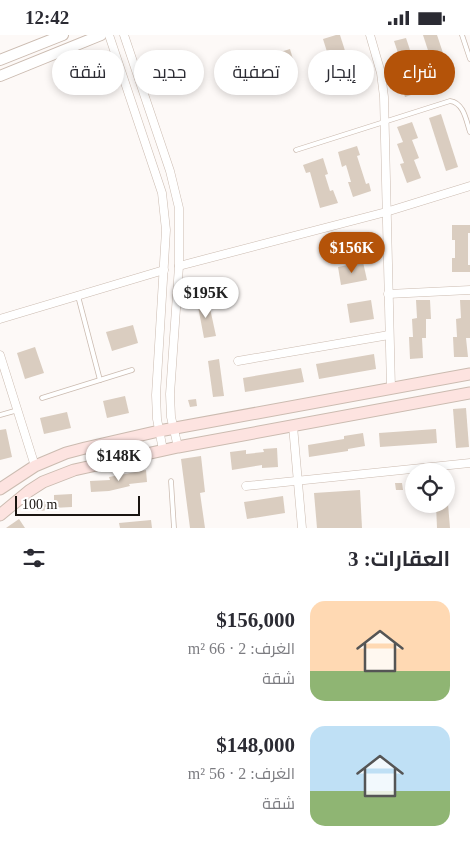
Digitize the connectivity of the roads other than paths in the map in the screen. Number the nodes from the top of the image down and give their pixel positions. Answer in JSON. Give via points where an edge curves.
{"nodes":[{"id":1,"x":63,"y":35,"type":"edge"},
{"id":2,"x":101,"y":35,"type":"edge"},
{"id":3,"x":109,"y":35,"type":"edge"},
{"id":4,"x":124,"y":35,"type":"edge"},
{"id":5,"x":370,"y":35,"type":"edge"},
{"id":6,"x":462,"y":35,"type":"edge"},
{"id":7,"x":470,"y":59,"type":"edge"},
{"id":8,"x":0,"y":60,"type":"edge"},
{"id":9,"x":0,"y":77,"type":"edge"},
{"id":10,"x":385,"y":121,"type":"junction"},
{"id":11,"x":470,"y":132,"type":"edge"},
{"id":12,"x":296,"y":150,"type":"dead end"},
{"id":13,"x":470,"y":186,"type":"edge"},
{"id":14,"x":386,"y":212,"type":"junction"},
{"id":15,"x":178,"y":266,"type":"junction"},
{"id":16,"x":164,"y":270,"type":"junction"},
{"id":17,"x":470,"y":290,"type":"edge"},
{"id":18,"x":388,"y":294,"type":"junction"},
{"id":19,"x":78,"y":296,"type":"junction"},
{"id":20,"x":0,"y":319,"type":"edge"},
{"id":21,"x":389,"y":335,"type":"junction"},
{"id":22,"x":0,"y":355,"type":"edge"},
{"id":23,"x":238,"y":361,"type":"dead end"},
{"id":24,"x":132,"y":370,"type":"dead end"},
{"id":25,"x":470,"y":374,"type":"edge"},
{"id":26,"x":100,"y":380,"type":"junction"},
{"id":27,"x":391,"y":389,"type":"junction"},
{"id":28,"x":470,"y":393,"type":"edge"},
{"id":29,"x":42,"y":398,"type":"dead end"},
{"id":30,"x":18,"y":410,"type":"junction"},
{"id":31,"x":0,"y":415,"type":"edge"},
{"id":32,"x":293,"y":426,"type":"junction"},
{"id":33,"x":173,"y":429,"type":"junction"},
{"id":34,"x":159,"y":431,"type":"junction"},
{"id":35,"x":178,"y":447,"type":"junction"},
{"id":36,"x":164,"y":450,"type":"junction"},
{"id":37,"x":470,"y":463,"type":"edge"},
{"id":38,"x":35,"y":466,"type":"junction"},
{"id":39,"x":171,"y":481,"type":"dead end"},
{"id":40,"x":298,"y":481,"type":"junction"},
{"id":41,"x":246,"y":486,"type":"dead end"},
{"id":42,"x":0,"y":489,"type":"edge"},
{"id":43,"x":0,"y":515,"type":"edge"},
{"id":44,"x":174,"y":528,"type":"edge"},
{"id":45,"x":302,"y":528,"type":"edge"}],
"edges":[{"from":1,"to":8,"type":"street"},
{"from":2,"to":9,"type":"street"},
{"from":3,"to":16,"type":"street","via":[[162,193],[166,230]]},
{"from":4,"to":15,"type":"street","via":[[176,189],[180,209]]},
{"from":5,"to":10,"type":"street","via":[[383,85]]},
{"from":6,"to":7,"type":"lane"},
{"from":10,"to":11,"type":"lane","via":[[450,101],[462,108]]},
{"from":10,"to":12,"type":"lane"},
{"from":10,"to":14,"type":"street"},
{"from":13,"to":14,"type":"street"},
{"from":14,"to":15,"type":"street"},
{"from":14,"to":18,"type":"street"},
{"from":15,"to":33,"type":"street","via":[[170,394]]},
{"from":16,"to":19,"type":"street"},
{"from":16,"to":34,"type":"street","via":[[156,395]]},
{"from":17,"to":18,"type":"street"},
{"from":18,"to":21,"type":"street"},
{"from":19,"to":20,"type":"street"},
{"from":19,"to":26,"type":"lane"},
{"from":21,"to":23,"type":"street"},
{"from":21,"to":27,"type":"street"},
{"from":22,"to":30,"type":"street"},
{"from":24,"to":26,"type":"lane"},
{"from":25,"to":27,"type":"main road"},
{"from":26,"to":29,"type":"lane"},
{"from":27,"to":33,"type":"main road"},
{"from":28,"to":32,"type":"main road"},
{"from":30,"to":31,"type":"lane"},
{"from":30,"to":38,"type":"street"},
{"from":32,"to":35,"type":"main road"},
{"from":32,"to":40,"type":"street"},
{"from":33,"to":34,"type":"main road"},
{"from":33,"to":35,"type":"street"},
{"from":34,"to":36,"type":"street"},
{"from":34,"to":38,"type":"main road","via":[[66,453]]},
{"from":35,"to":36,"type":"main road"},
{"from":36,"to":43,"type":"main road","via":[[58,475],[29,491]]},
{"from":37,"to":40,"type":"street"},
{"from":38,"to":42,"type":"main road"},
{"from":39,"to":44,"type":"lane"},
{"from":40,"to":41,"type":"street"},
{"from":40,"to":45,"type":"street"}]}
